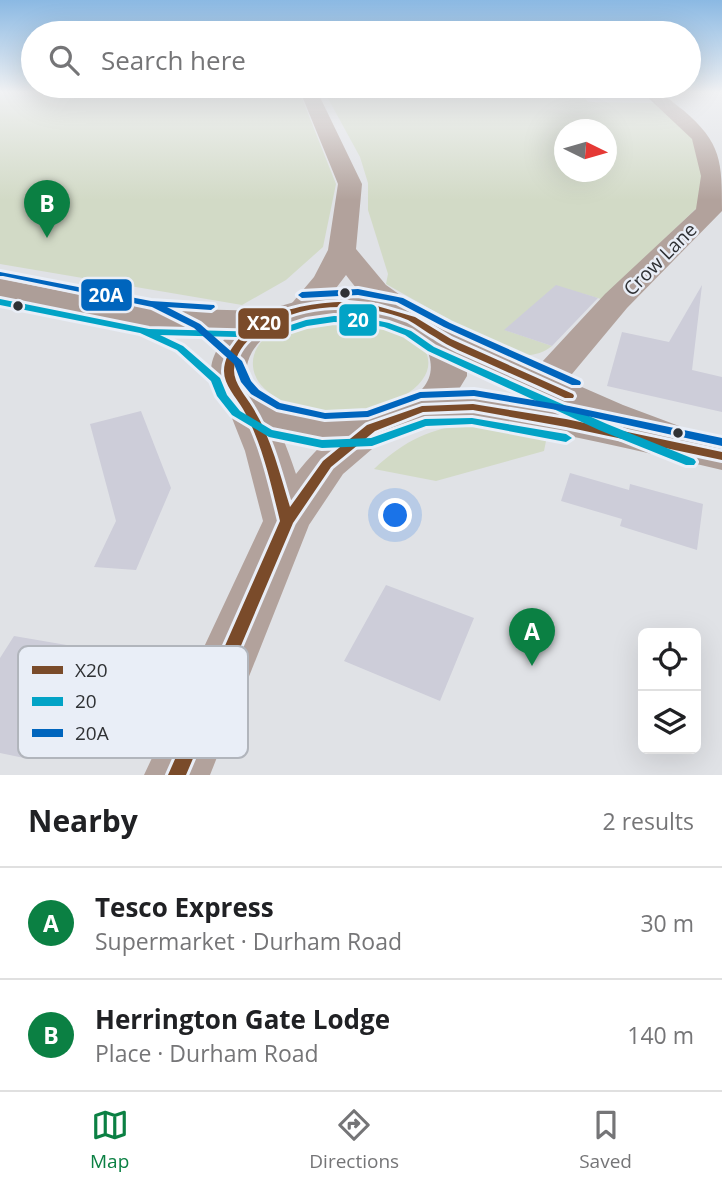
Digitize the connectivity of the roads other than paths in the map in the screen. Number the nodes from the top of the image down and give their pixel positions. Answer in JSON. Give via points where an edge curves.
{"nodes":[{"id":1,"x":324,"y":127,"type":"edge"},
{"id":2,"x":692,"y":127,"type":"edge"},
{"id":3,"x":712,"y":139,"type":"edge"},
{"id":4,"x":715,"y":211,"type":"edge"},
{"id":5,"x":342,"y":250,"type":"junction"},
{"id":6,"x":0,"y":288,"type":"edge"},
{"id":7,"x":303,"y":309,"type":"junction"},
{"id":8,"x":149,"y":318,"type":"junction"},
{"id":9,"x":269,"y":321,"type":"junction"},
{"id":10,"x":426,"y":329,"type":"junction"},
{"id":11,"x":237,"y":387,"type":"junction"},
{"id":12,"x":532,"y":399,"type":"junction"},
{"id":13,"x":422,"y":409,"type":"junction"},
{"id":14,"x":371,"y":428,"type":"junction"},
{"id":15,"x":708,"y":452,"type":"edge"},
{"id":16,"x":287,"y":521,"type":"junction"},
{"id":17,"x":233,"y":646,"type":"edge"},
{"id":18,"x":184,"y":758,"type":"edge"},
{"id":19,"x":177,"y":775,"type":"edge"}],
"edges":[{"from":1,"to":5,"type":"street","via":[[350,184]]},
{"from":2,"to":3,"type":"street","name":"Crow Lane"},
{"from":3,"to":4,"type":"street","name":"Crow Lane"},
{"from":4,"to":12,"type":"street","name":"Crow Lane","via":[[616,301]]},
{"from":5,"to":7,"type":"street","via":[[328,281]]},
{"from":5,"to":10,"type":"street","via":[[375,292]]},
{"from":6,"to":8,"type":"highway"},
{"from":7,"to":9,"type":"highway"},
{"from":7,"to":10,"type":"highway","via":[[363,306],[390,311]]},
{"from":8,"to":9,"type":"highway"},
{"from":8,"to":11,"type":"highway","via":[[188,336]]},
{"from":9,"to":11,"type":"highway","via":[[232,353]]},
{"from":10,"to":12,"type":"highway"},
{"from":10,"to":13,"type":"highway","via":[[447,350],[451,364],[443,390]]},
{"from":11,"to":14,"type":"highway","via":[[272,419],[324,430]]},
{"from":11,"to":16,"type":"street","via":[[267,451]]},
{"from":12,"to":13,"type":"highway"},
{"from":12,"to":15,"type":"highway"},
{"from":13,"to":14,"type":"highway"},
{"from":14,"to":16,"type":"street","via":[[327,464]]},
{"from":16,"to":17,"type":"street"},
{"from":18,"to":19,"type":"street"}]}
